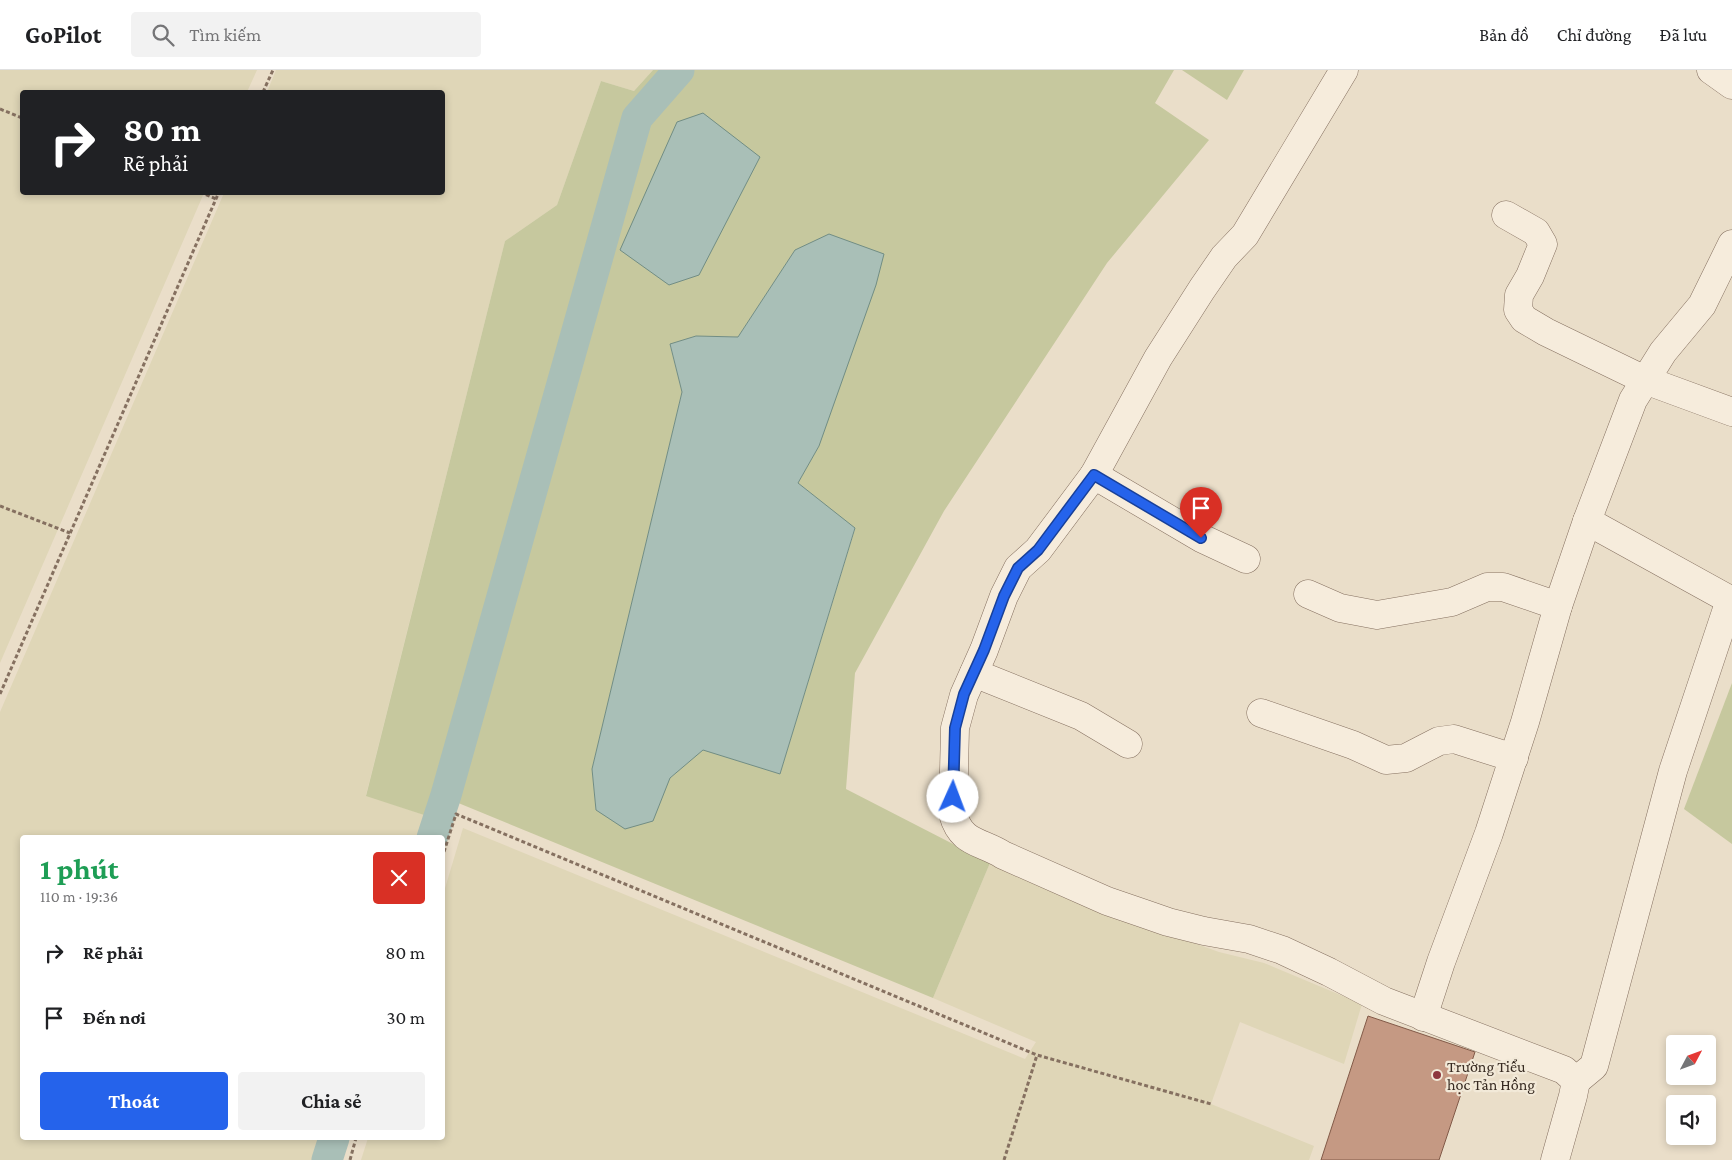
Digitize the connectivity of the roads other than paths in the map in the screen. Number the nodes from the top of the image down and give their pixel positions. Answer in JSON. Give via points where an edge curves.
{"nodes":[{"id":1,"x":1344,"y":70,"type":"edge"},
{"id":2,"x":1506,"y":215,"type":"dead end"},
{"id":3,"x":1732,"y":244,"type":"edge"},
{"id":4,"x":1645,"y":380,"type":"junction"},
{"id":5,"x":1732,"y":412,"type":"edge"},
{"id":6,"x":1094,"y":475,"type":"junction"},
{"id":7,"x":1587,"y":521,"type":"junction"},
{"id":8,"x":1246,"y":559,"type":"dead end"},
{"id":9,"x":1308,"y":594,"type":"dead end"},
{"id":10,"x":1731,"y":601,"type":"edge"},
{"id":11,"x":1558,"y":606,"type":"junction"},
{"id":12,"x":974,"y":673,"type":"junction"},
{"id":13,"x":1261,"y":713,"type":"dead end"},
{"id":14,"x":1128,"y":744,"type":"dead end"},
{"id":15,"x":1514,"y":758,"type":"junction"},
{"id":16,"x":1423,"y":1017,"type":"junction"},
{"id":17,"x":1576,"y":1081,"type":"junction"},
{"id":18,"x":1555,"y":1160,"type":"edge"}],
"edges":[{"from":1,"to":6,"type":"street","via":[[1245,235],[1218,265],[1163,351]]},
{"from":2,"to":4,"type":"street","via":[[1536,232],[1543,244],[1519,295],[1518,310],[1524,319]]},
{"from":3,"to":4,"type":"street","via":[[1702,305],[1663,352]]},
{"from":4,"to":5,"type":"street"},
{"from":4,"to":7,"type":"street","via":[[1633,400]]},
{"from":6,"to":8,"type":"street","via":[[1201,538]]},
{"from":6,"to":12,"type":"street","via":[[1038,550],[1018,568]]},
{"from":7,"to":10,"type":"street"},
{"from":7,"to":11,"type":"street"},
{"from":9,"to":11,"type":"street","via":[[1340,608],[1377,615],[1452,602],[1487,587],[1503,586]]},
{"from":10,"to":17,"type":"street","via":[[1673,771],[1594,1066]]},
{"from":11,"to":15,"type":"street"},
{"from":12,"to":14,"type":"street","via":[[1081,716]]},
{"from":12,"to":16,"type":"street","via":[[964,694],[955,728],[953,814],[964,836],[1107,901],[1168,922],[1249,939],[1282,950]]},
{"from":13,"to":15,"type":"street","via":[[1386,760],[1406,758],[1439,741],[1454,740]]},
{"from":15,"to":16,"type":"street"},
{"from":16,"to":17,"type":"street","via":[[1564,1070]]},
{"from":17,"to":18,"type":"street"}]}
